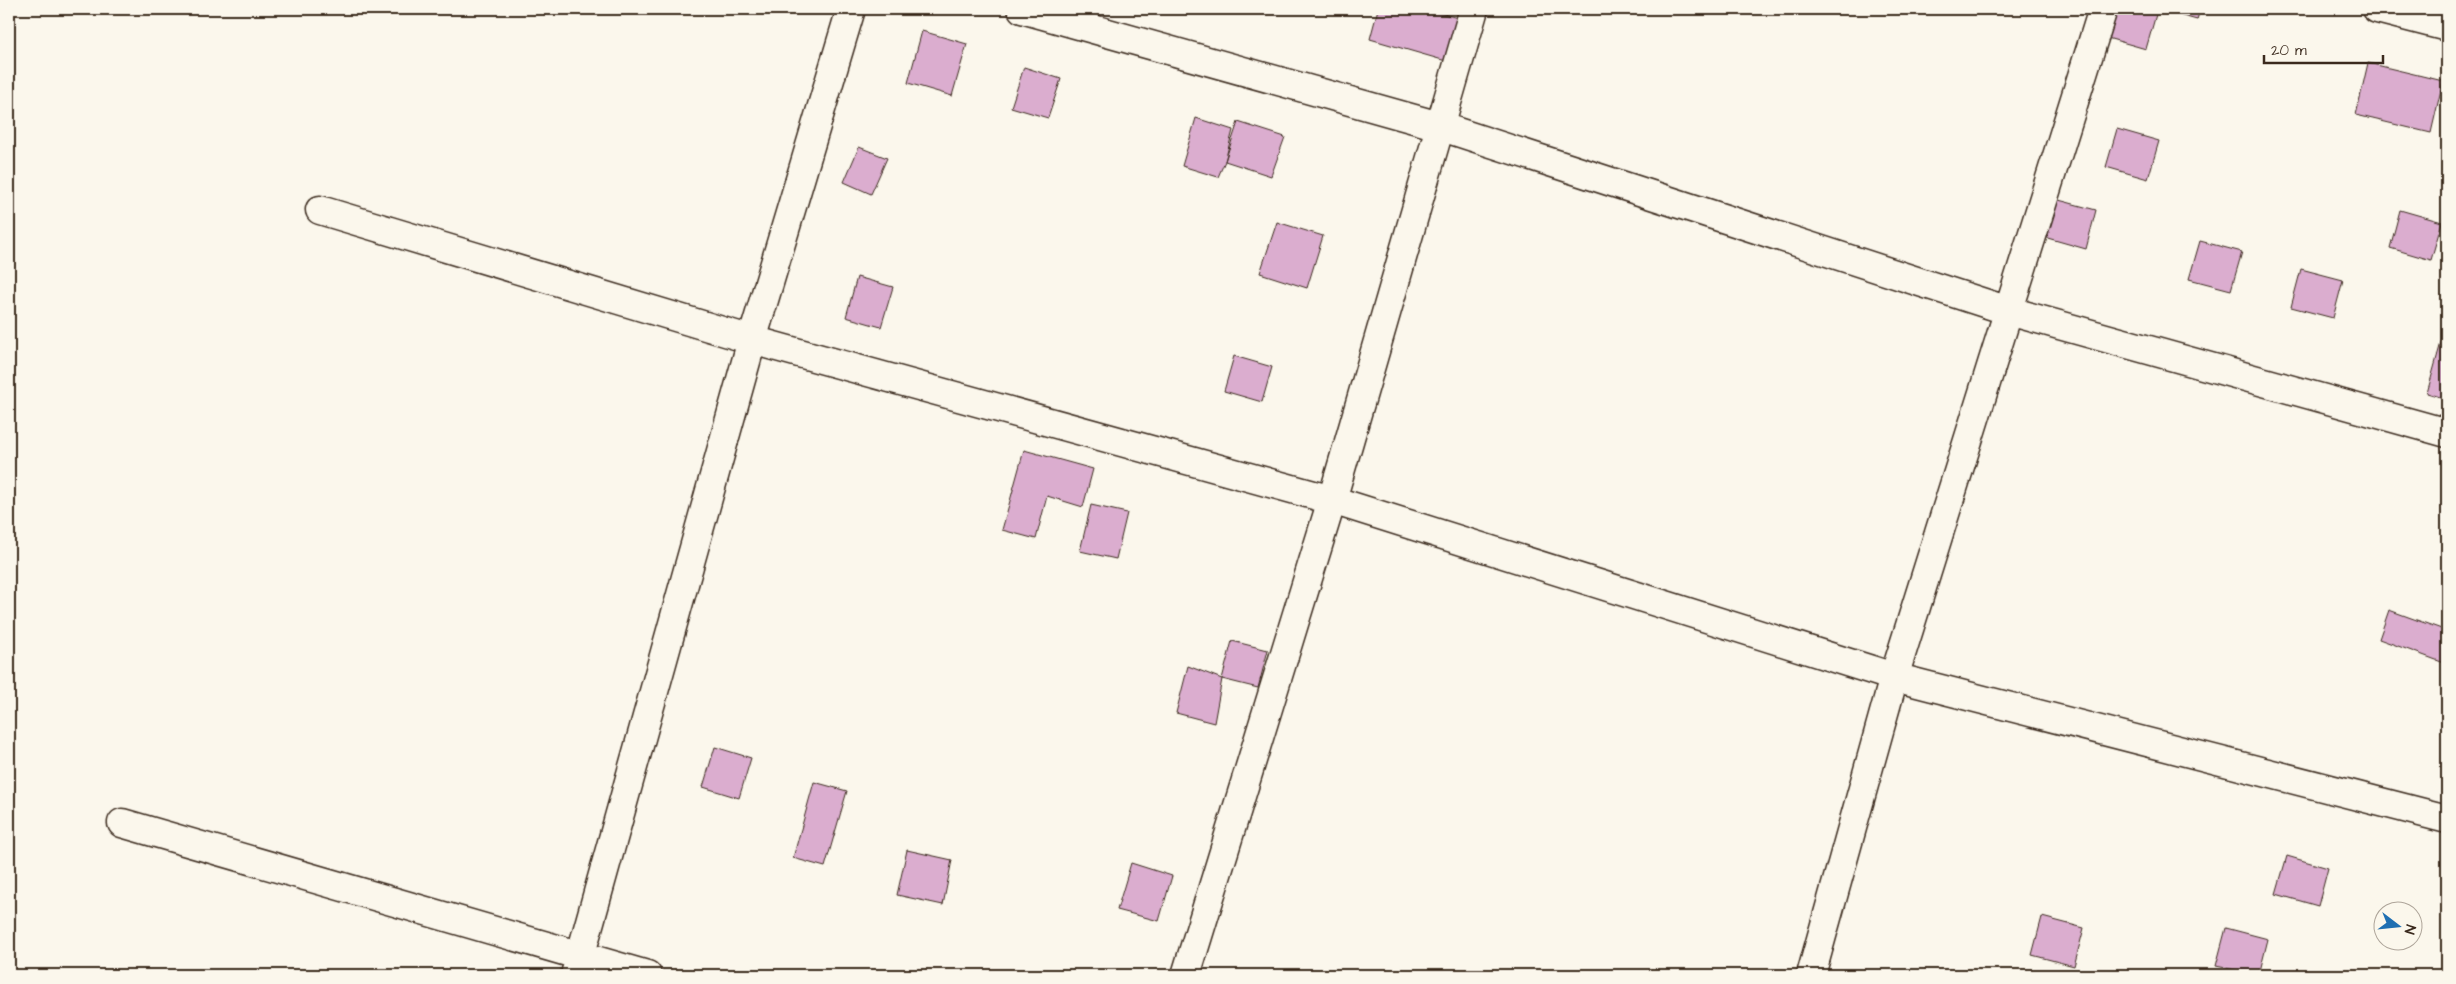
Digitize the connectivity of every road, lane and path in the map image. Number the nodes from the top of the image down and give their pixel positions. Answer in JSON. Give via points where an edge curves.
{"nodes":[{"id":1,"x":851,"y":9,"type":"edge"},
{"id":2,"x":1022,"y":9,"type":"edge"},
{"id":3,"x":1474,"y":9,"type":"edge"},
{"id":4,"x":2103,"y":9,"type":"edge"},
{"id":5,"x":2377,"y":9,"type":"edge"},
{"id":6,"x":2447,"y":28,"type":"edge"},
{"id":7,"x":1439,"y":126,"type":"junction"},
{"id":8,"x":320,"y":210,"type":"dead end"},
{"id":9,"x":2009,"y":311,"type":"junction"},
{"id":10,"x":752,"y":340,"type":"junction"},
{"id":11,"x":2447,"y":434,"type":"edge"},
{"id":12,"x":1332,"y":500,"type":"junction"},
{"id":13,"x":1894,"y":677,"type":"junction"},
{"id":14,"x":2447,"y":819,"type":"edge"},
{"id":15,"x":122,"y":823,"type":"dead end"},
{"id":16,"x":577,"y":966,"type":"edge"},
{"id":17,"x":647,"y":975,"type":"edge"},
{"id":18,"x":1186,"y":975,"type":"edge"},
{"id":19,"x":1811,"y":975,"type":"edge"}],
"edges":[{"from":1,"to":10,"type":"street"},
{"from":2,"to":7,"type":"street"},
{"from":3,"to":7,"type":"street"},
{"from":4,"to":9,"type":"street"},
{"from":5,"to":6,"type":"street"},
{"from":7,"to":9,"type":"street"},
{"from":7,"to":12,"type":"street"},
{"from":8,"to":10,"type":"street"},
{"from":9,"to":11,"type":"street"},
{"from":9,"to":13,"type":"street"},
{"from":10,"to":12,"type":"street"},
{"from":10,"to":16,"type":"street"},
{"from":12,"to":13,"type":"street"},
{"from":12,"to":18,"type":"street"},
{"from":13,"to":14,"type":"street"},
{"from":13,"to":19,"type":"street"},
{"from":15,"to":16,"type":"street"},
{"from":16,"to":17,"type":"street"}]}
